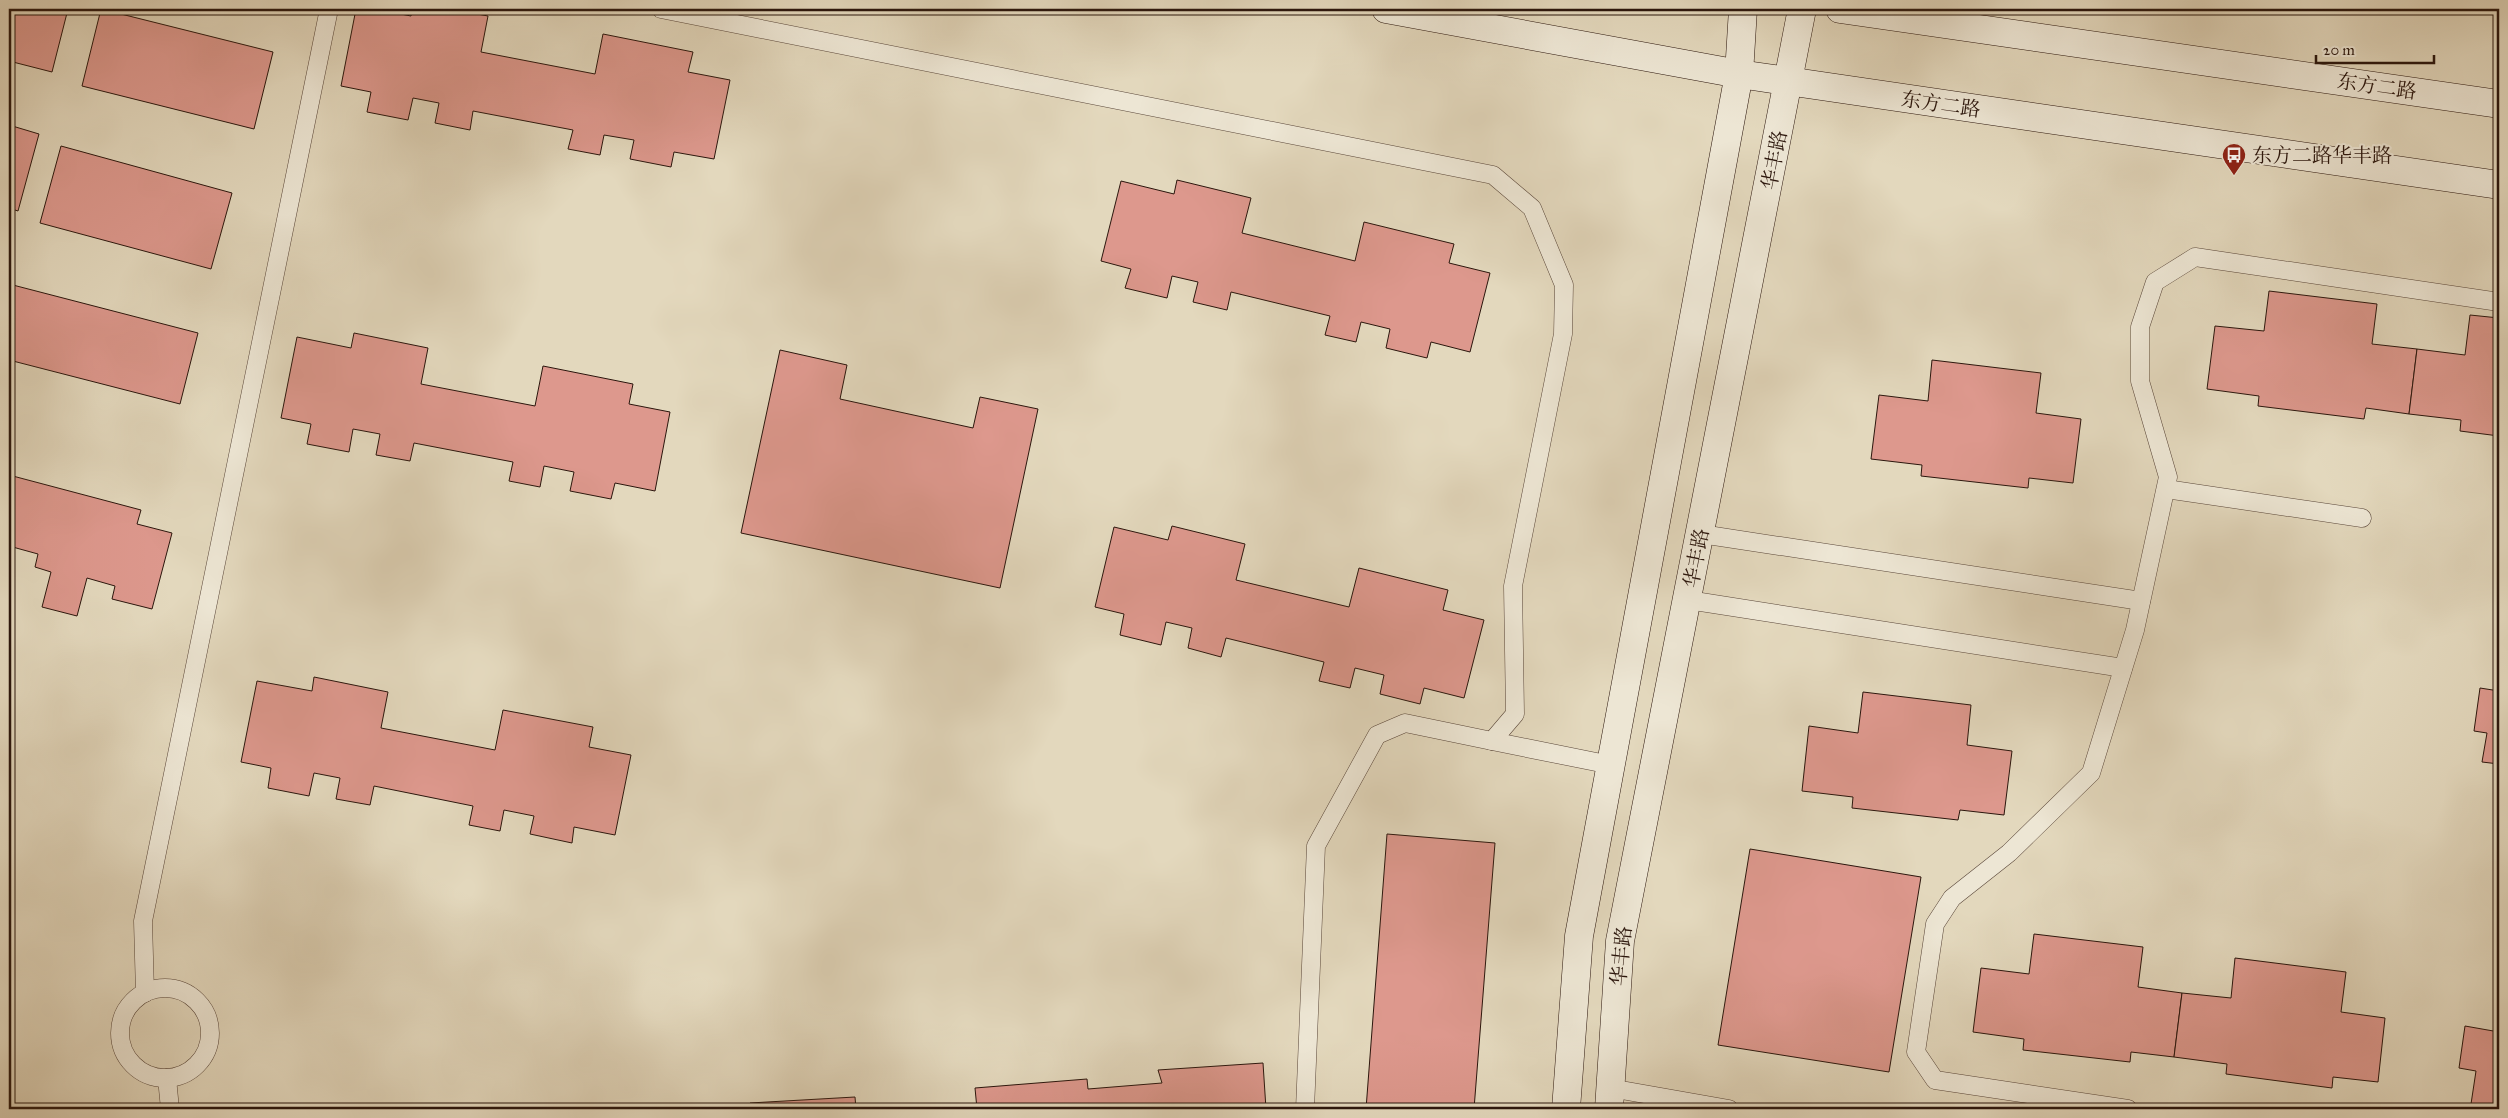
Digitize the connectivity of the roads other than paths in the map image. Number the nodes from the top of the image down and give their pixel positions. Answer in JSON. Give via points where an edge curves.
{"nodes":[{"id":1,"x":329,"y":9,"type":"edge"},
{"id":2,"x":661,"y":9,"type":"edge"},
{"id":3,"x":1386,"y":9,"type":"edge"},
{"id":4,"x":1743,"y":9,"type":"edge"},
{"id":5,"x":1802,"y":9,"type":"edge"},
{"id":6,"x":1840,"y":9,"type":"edge"},
{"id":7,"x":1739,"y":74,"type":"junction"},
{"id":8,"x":1789,"y":81,"type":"junction"},
{"id":9,"x":2499,"y":104,"type":"edge"},
{"id":10,"x":2499,"y":185,"type":"edge"},
{"id":11,"x":2499,"y":302,"type":"edge"},
{"id":12,"x":2166,"y":489,"type":"junction"},
{"id":13,"x":2362,"y":518,"type":"dead end"},
{"id":14,"x":1700,"y":534,"type":"junction"},
{"id":15,"x":1688,"y":600,"type":"junction"},
{"id":16,"x":2141,"y":600,"type":"junction"},
{"id":17,"x":2123,"y":668,"type":"junction"},
{"id":18,"x":1492,"y":741,"type":"junction"},
{"id":19,"x":1611,"y":765,"type":"junction"},
{"id":20,"x":145,"y":993,"type":"junction"},
{"id":21,"x":167,"y":1078,"type":"junction"},
{"id":22,"x":1609,"y":1099,"type":"edge"},
{"id":23,"x":170,"y":1109,"type":"edge"},
{"id":24,"x":1304,"y":1109,"type":"edge"},
{"id":25,"x":1566,"y":1109,"type":"edge"},
{"id":26,"x":1729,"y":1109,"type":"edge"},
{"id":27,"x":2128,"y":1109,"type":"edge"}],
"edges":[{"from":1,"to":20,"type":"lane","via":[[142,921]]},
{"from":2,"to":18,"type":"lane","via":[[1494,175],[1532,208],[1564,285],[1563,334],[1513,586],[1515,714]]},
{"from":3,"to":7,"type":"street","name":"东方二路"},
{"from":4,"to":7,"type":"street"},
{"from":5,"to":8,"type":"street","name":"华丰路"},
{"from":6,"to":9,"type":"street","name":"东方二路"},
{"from":7,"to":8,"type":"street","name":"东方二路"},
{"from":7,"to":19,"type":"street"},
{"from":8,"to":10,"type":"street","name":"东方二路"},
{"from":8,"to":14,"type":"street","name":"华丰路"},
{"from":11,"to":12,"type":"lane","via":[[2195,257],[2155,282],[2140,327],[2140,381],[2168,477]]},
{"from":12,"to":13,"type":"lane"},
{"from":12,"to":16,"type":"lane"},
{"from":14,"to":15,"type":"street","name":"华丰路"},
{"from":14,"to":16,"type":"lane"},
{"from":15,"to":17,"type":"lane"},
{"from":15,"to":22,"type":"street","name":"华丰路","via":[[1620,941]]},
{"from":16,"to":17,"type":"lane"},
{"from":17,"to":27,"type":"lane","via":[[2091,773],[2009,853],[1952,898],[1936,924],[1916,1052],[1935,1080]]},
{"from":18,"to":19,"type":"lane"},
{"from":18,"to":24,"type":"lane","via":[[1405,723],[1378,735],[1316,846]]},
{"from":19,"to":25,"type":"street","via":[[1579,936]]},
{"from":20,"to":21,"type":"lane","via":[[124,1014],[120,1029],[122,1045],[138,1070]]},
{"from":20,"to":21,"type":"lane","via":[[160,989],[181,992],[198,1004],[207,1016],[209,1044],[204,1057],[194,1068]]},
{"from":21,"to":23,"type":"lane"},
{"from":22,"to":26,"type":"lane"}]}
